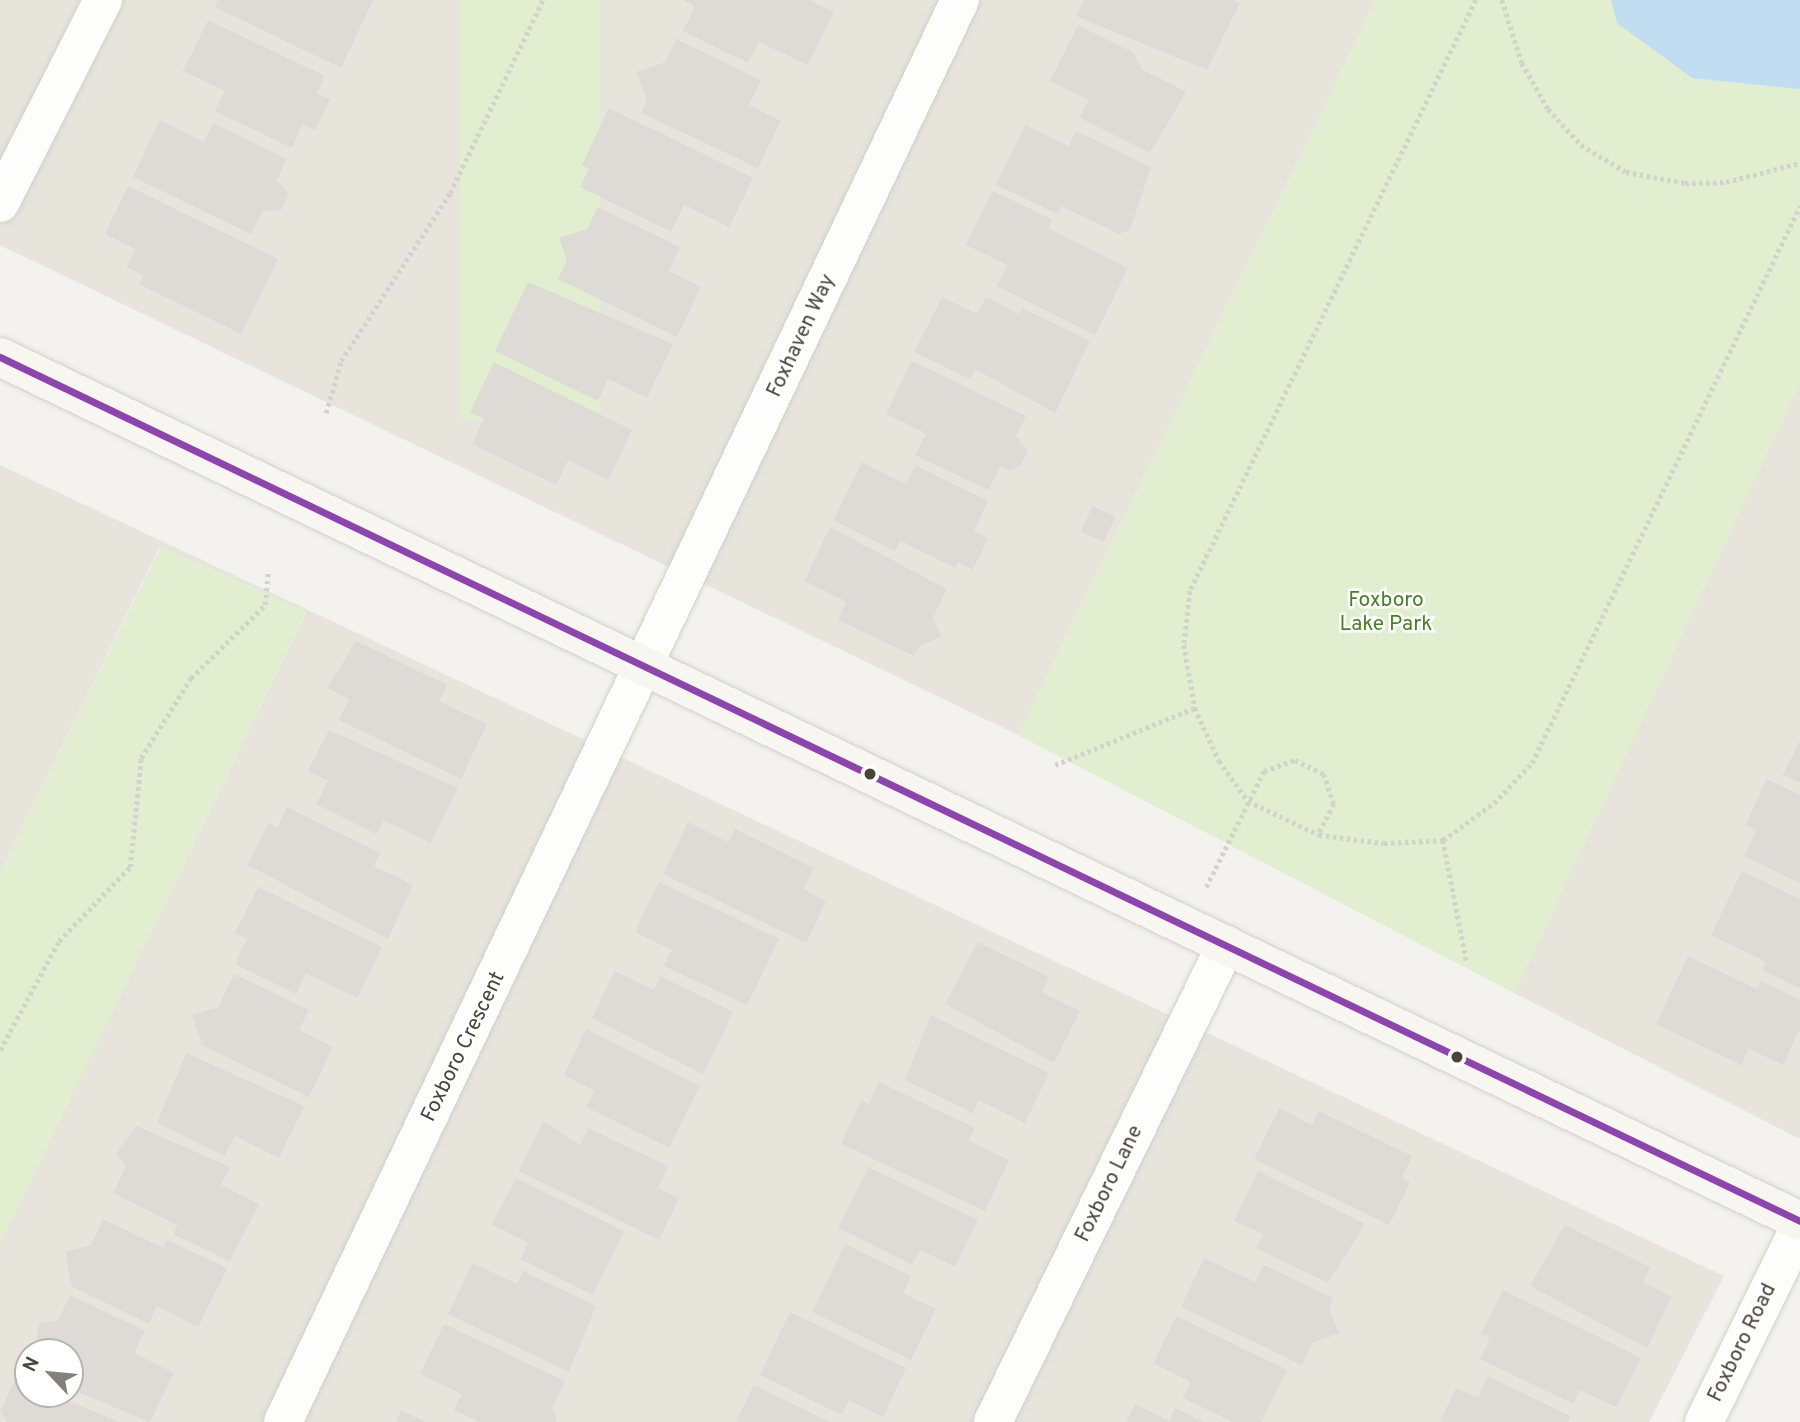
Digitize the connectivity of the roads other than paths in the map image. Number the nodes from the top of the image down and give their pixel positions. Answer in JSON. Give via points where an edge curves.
{"nodes":[{"id":1,"x":103,"y":0,"type":"edge"},
{"id":2,"x":960,"y":0,"type":"edge"},
{"id":3,"x":0,"y":203,"type":"edge"},
{"id":4,"x":0,"y":357,"type":"edge"},
{"id":5,"x":644,"y":672,"type":"junction"},
{"id":6,"x":1226,"y":945,"type":"junction"},
{"id":7,"x":1800,"y":1221,"type":"edge"},
{"id":8,"x":1800,"y":1227,"type":"edge"},
{"id":9,"x":283,"y":1422,"type":"edge"},
{"id":10,"x":993,"y":1422,"type":"edge"},
{"id":11,"x":1704,"y":1422,"type":"edge"}],
"edges":[{"from":1,"to":3,"type":"street"},
{"from":2,"to":5,"type":"street","name":"Foxhaven Way"},
{"from":4,"to":5,"type":"street"},
{"from":5,"to":6,"type":"street"},
{"from":5,"to":9,"type":"street","name":"Foxboro Crescent"},
{"from":6,"to":7,"type":"street"},
{"from":6,"to":10,"type":"street","name":"Foxboro Lane"},
{"from":8,"to":11,"type":"street","name":"Foxboro Road"}]}
